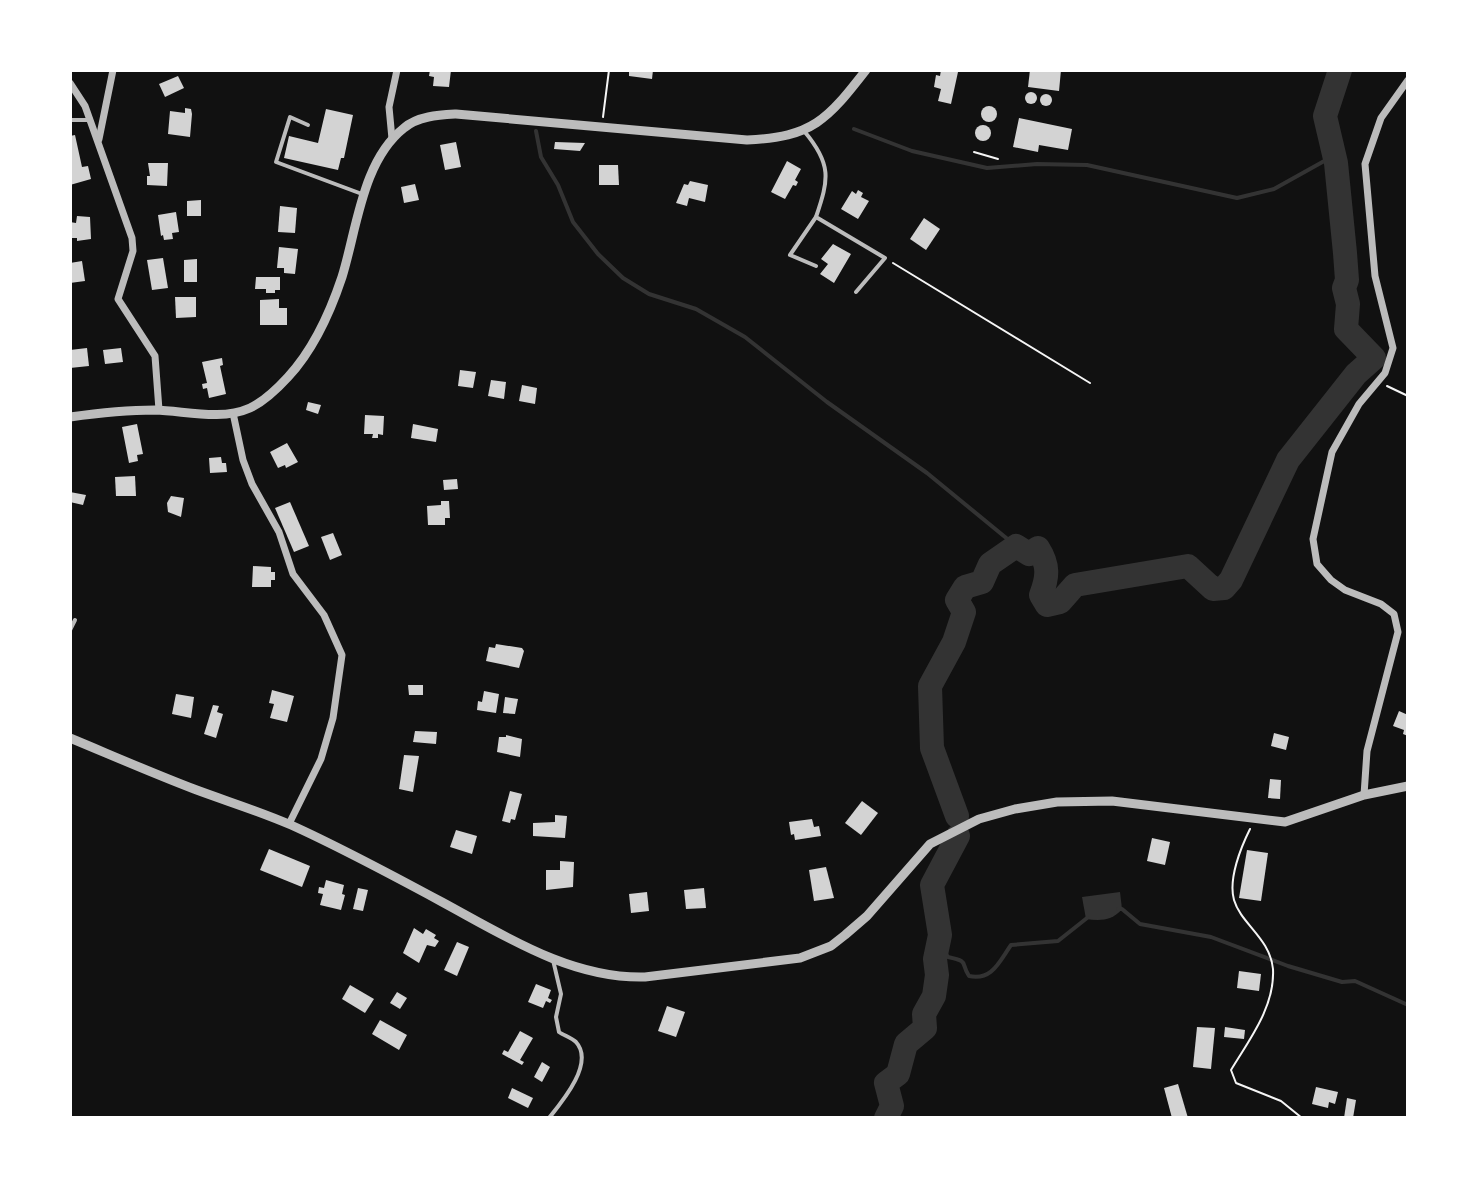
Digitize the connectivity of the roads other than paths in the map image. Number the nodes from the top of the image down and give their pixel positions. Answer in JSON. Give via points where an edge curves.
{"nodes":[{"id":1,"x":113,"y":70,"type":"edge"},
{"id":2,"x":397,"y":70,"type":"edge"},
{"id":3,"x":866,"y":70,"type":"edge"},
{"id":4,"x":1408,"y":80,"type":"edge"},
{"id":5,"x":70,"y":83,"type":"edge"},
{"id":6,"x":70,"y":120,"type":"edge"},
{"id":7,"x":90,"y":120,"type":"junction"},
{"id":8,"x":308,"y":125,"type":"dead end"},
{"id":9,"x":804,"y":131,"type":"junction"},
{"id":10,"x":392,"y":139,"type":"junction"},
{"id":11,"x":100,"y":149,"type":"junction"},
{"id":12,"x":365,"y":194,"type":"junction"},
{"id":13,"x":816,"y":217,"type":"junction"},
{"id":14,"x":816,"y":266,"type":"dead end"},
{"id":15,"x":856,"y":292,"type":"dead end"},
{"id":16,"x":159,"y":410,"type":"junction"},
{"id":17,"x":233,"y":413,"type":"junction"},
{"id":18,"x":70,"y":417,"type":"edge"},
{"id":19,"x":75,"y":620,"type":"dead end"},
{"id":20,"x":70,"y":630,"type":"edge"},
{"id":21,"x":70,"y":738,"type":"edge"},
{"id":22,"x":1408,"y":786,"type":"edge"},
{"id":23,"x":1364,"y":795,"type":"junction"},
{"id":24,"x":289,"y":824,"type":"junction"},
{"id":25,"x":553,"y":958,"type":"junction"},
{"id":26,"x":549,"y":1118,"type":"edge"}],
"edges":[{"from":1,"to":11,"type":"street","via":[[98,133]]},
{"from":2,"to":10,"type":"street","via":[[389,107]]},
{"from":3,"to":9,"type":"street","via":[[843,100]]},
{"from":4,"to":23,"type":"street","via":[[1381,118],[1365,164],[1375,276],[1393,348],[1378,382],[1332,452],[1313,539],[1317,564],[1331,580],[1394,614],[1398,632],[1367,751]]},
{"from":5,"to":7,"type":"street"},
{"from":6,"to":7,"type":"lane"},
{"from":7,"to":11,"type":"street"},
{"from":8,"to":12,"type":"lane","via":[[290,117],[276,162]]},
{"from":9,"to":10,"type":"street","via":[[747,140],[456,114],[416,121]]},
{"from":9,"to":13,"type":"lane","via":[[825,168],[827,186]]},
{"from":10,"to":12,"type":"street"},
{"from":11,"to":16,"type":"street","via":[[132,238],[118,299],[155,356]]},
{"from":12,"to":17,"type":"street","via":[[334,298],[309,349],[266,397]]},
{"from":13,"to":14,"type":"lane","via":[[790,255]]},
{"from":13,"to":15,"type":"lane","via":[[885,258]]},
{"from":16,"to":17,"type":"street"},
{"from":16,"to":18,"type":"street"},
{"from":17,"to":24,"type":"street","via":[[252,484],[279,532],[293,574],[324,615],[342,655],[321,759]]},
{"from":19,"to":20,"type":"lane"},
{"from":21,"to":24,"type":"street"},
{"from":22,"to":23,"type":"street"},
{"from":23,"to":25,"type":"street","via":[[1285,822],[1112,801],[1035,804],[979,819],[930,844],[867,916],[831,946],[800,958],[645,977],[590,971]]},
{"from":24,"to":25,"type":"street"},
{"from":25,"to":26,"type":"lane","via":[[561,994],[559,1032],[577,1043],[582,1057],[575,1083]]}]}
